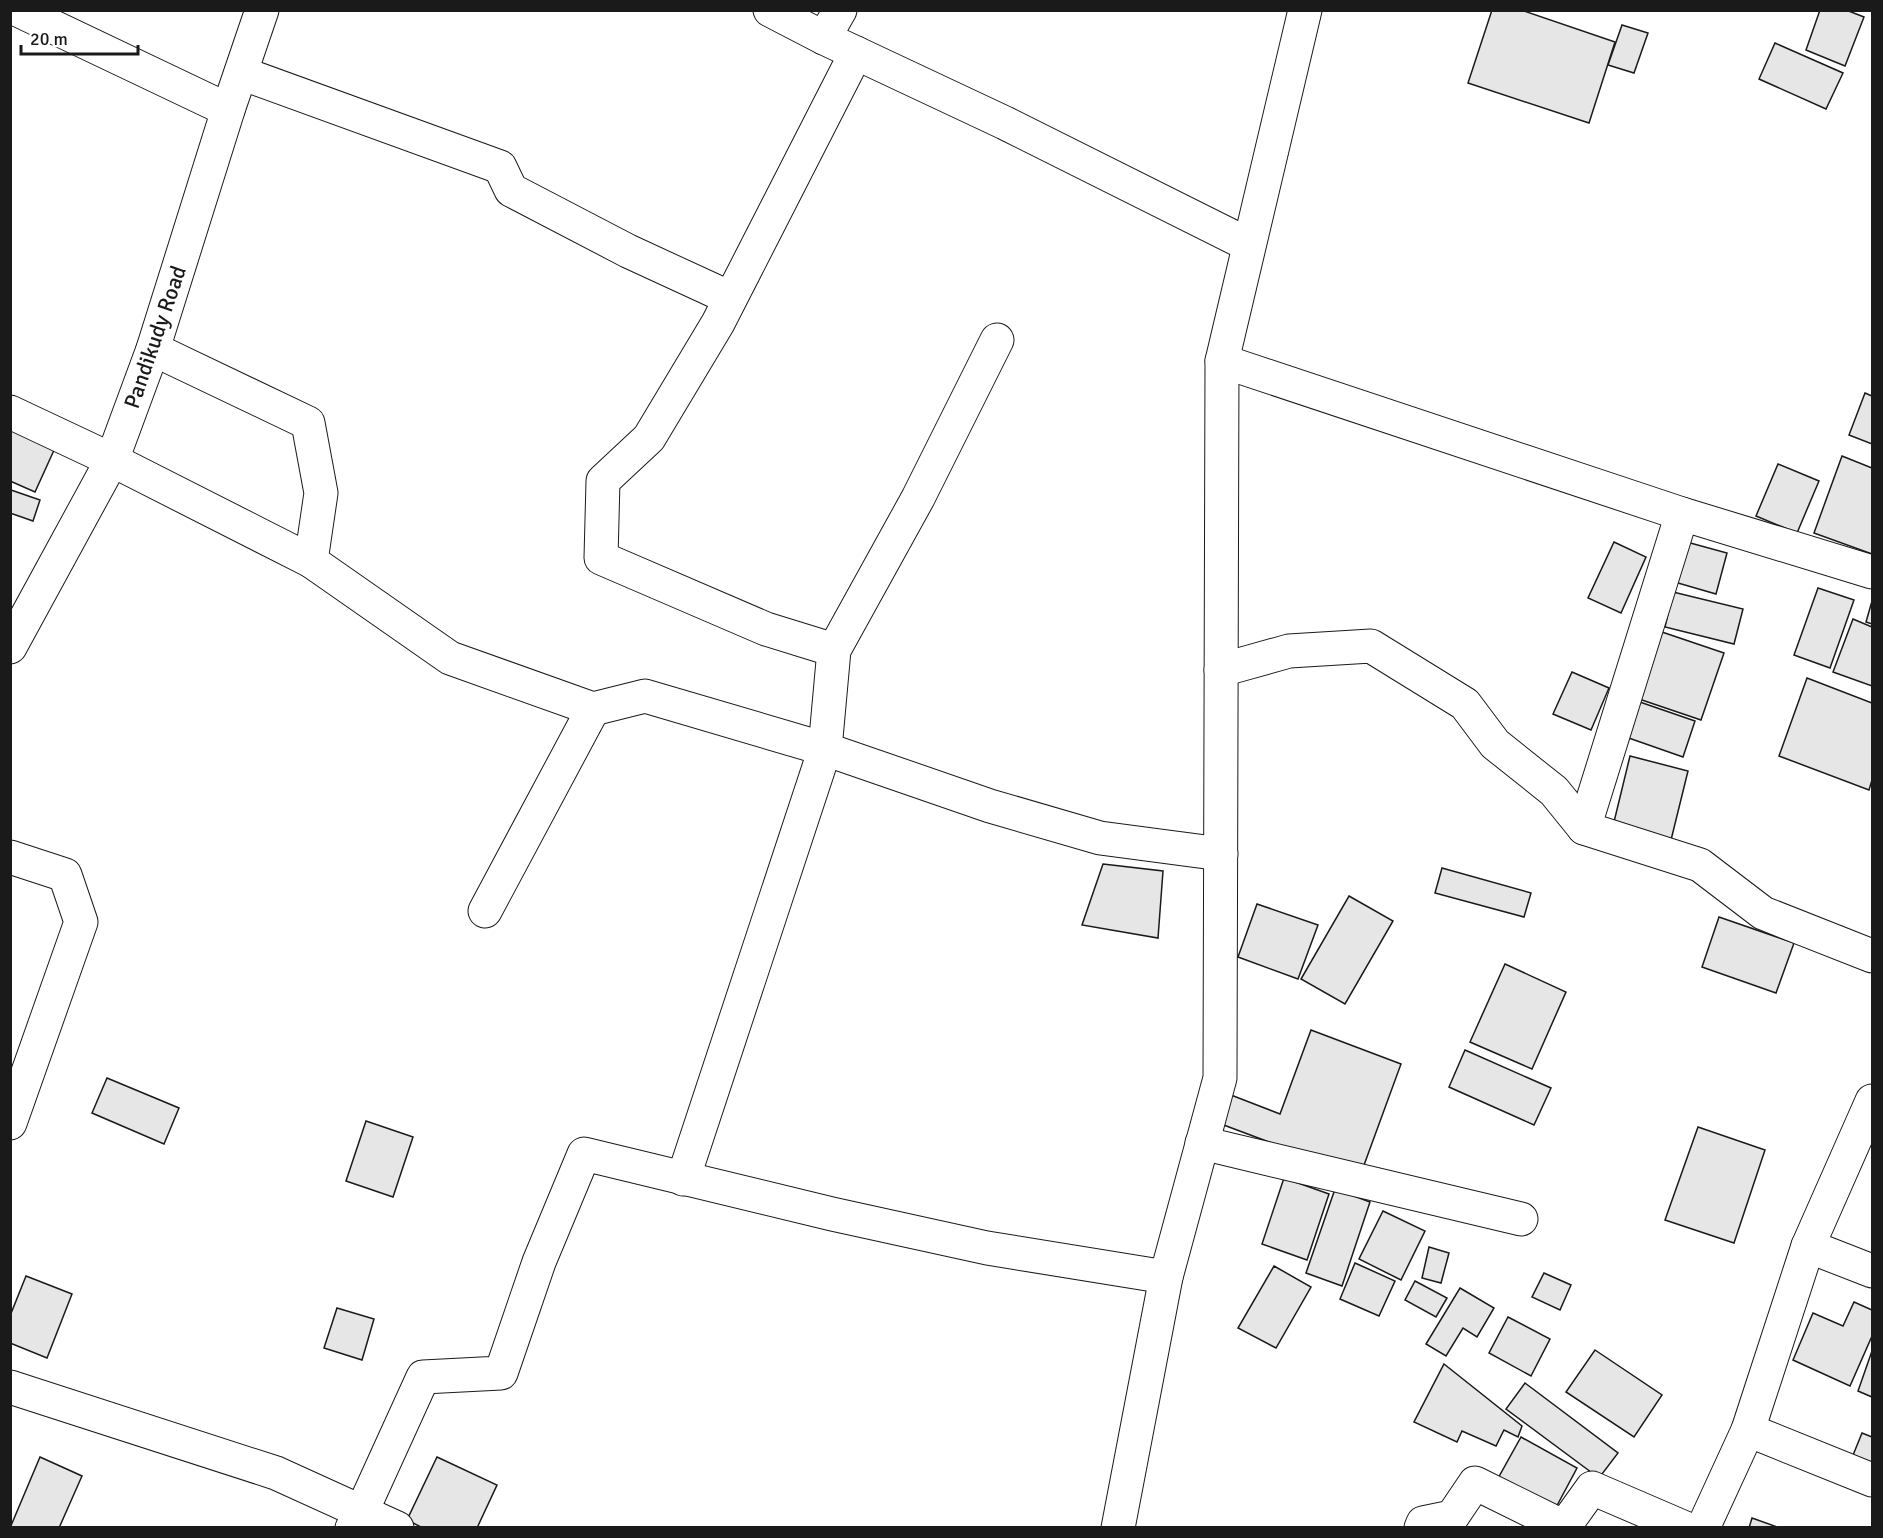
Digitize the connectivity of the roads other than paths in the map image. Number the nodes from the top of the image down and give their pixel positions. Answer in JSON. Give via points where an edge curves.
{"nodes":[{"id":1,"x":18,"y":10,"type":"edge"},
{"id":2,"x":262,"y":10,"type":"edge"},
{"id":3,"x":770,"y":10,"type":"edge"},
{"id":4,"x":1305,"y":10,"type":"edge"},
{"id":5,"x":832,"y":24,"type":"edge"},
{"id":6,"x":856,"y":53,"type":"junction"},
{"id":7,"x":241,"y":73,"type":"junction"},
{"id":8,"x":228,"y":110,"type":"junction"},
{"id":9,"x":1249,"y":245,"type":"junction"},
{"id":10,"x":730,"y":298,"type":"junction"},
{"id":11,"x":997,"y":340,"type":"dead end"},
{"id":12,"x":153,"y":349,"type":"junction"},
{"id":13,"x":1222,"y":361,"type":"junction"},
{"id":14,"x":10,"y":412,"type":"edge"},
{"id":15,"x":112,"y":460,"type":"junction"},
{"id":16,"x":1682,"y":514,"type":"junction"},
{"id":17,"x":311,"y":561,"type":"junction"},
{"id":18,"x":1872,"y":572,"type":"edge"},
{"id":19,"x":10,"y":647,"type":"edge"},
{"id":20,"x":834,"y":650,"type":"junction"},
{"id":21,"x":1221,"y":670,"type":"junction"},
{"id":22,"x":593,"y":709,"type":"junction"},
{"id":23,"x":825,"y":749,"type":"junction"},
{"id":24,"x":1584,"y":828,"type":"junction"},
{"id":25,"x":1221,"y":854,"type":"junction"},
{"id":26,"x":10,"y":857,"type":"edge"},
{"id":27,"x":485,"y":911,"type":"dead end"},
{"id":28,"x":1872,"y":956,"type":"edge"},
{"id":29,"x":1872,"y":1101,"type":"edge"},
{"id":30,"x":10,"y":1123,"type":"edge"},
{"id":31,"x":1202,"y":1143,"type":"junction"},
{"id":32,"x":683,"y":1179,"type":"junction"},
{"id":33,"x":1521,"y":1219,"type":"dead end"},
{"id":34,"x":1808,"y":1246,"type":"junction"},
{"id":35,"x":1872,"y":1271,"type":"edge"},
{"id":36,"x":1166,"y":1277,"type":"junction"},
{"id":37,"x":10,"y":1387,"type":"edge"},
{"id":38,"x":1748,"y":1430,"type":"junction"},
{"id":39,"x":1872,"y":1480,"type":"edge"},
{"id":40,"x":357,"y":1519,"type":"edge"},
{"id":41,"x":397,"y":1527,"type":"edge"},
{"id":42,"x":1118,"y":1527,"type":"edge"},
{"id":43,"x":1421,"y":1527,"type":"edge"},
{"id":44,"x":1685,"y":1527,"type":"edge"},
{"id":45,"x":1703,"y":1527,"type":"edge"}],
"edges":[{"from":1,"to":8,"type":"street"},
{"from":2,"to":7,"type":"street","name":"Pandikudy Road"},
{"from":3,"to":5,"type":"street"},
{"from":4,"to":9,"type":"street"},
{"from":5,"to":6,"type":"street"},
{"from":6,"to":9,"type":"street"},
{"from":6,"to":10,"type":"street"},
{"from":7,"to":8,"type":"street","name":"Pandikudy Road"},
{"from":7,"to":10,"type":"street","via":[[501,167],[511,190]]},
{"from":8,"to":12,"type":"street","name":"Pandikudy Road"},
{"from":9,"to":13,"type":"street"},
{"from":10,"to":20,"type":"street","via":[[649,438],[603,481],[602,558],[766,629]]},
{"from":11,"to":20,"type":"street","via":[[918,498]]},
{"from":12,"to":15,"type":"street","name":"Pandikudy Road"},
{"from":12,"to":17,"type":"street","via":[[308,423],[321,493]]},
{"from":13,"to":16,"type":"street"},
{"from":13,"to":21,"type":"street"},
{"from":14,"to":15,"type":"street"},
{"from":15,"to":17,"type":"street"},
{"from":15,"to":19,"type":"street","name":"Pandikudy Road"},
{"from":16,"to":18,"type":"street"},
{"from":16,"to":24,"type":"street"},
{"from":17,"to":22,"type":"street","via":[[450,658]]},
{"from":20,"to":23,"type":"street"},
{"from":21,"to":24,"type":"street","via":[[1289,651],[1371,646],[1465,704],[1495,744],[1554,791]]},
{"from":21,"to":25,"type":"street"},
{"from":22,"to":23,"type":"street","via":[[645,696]]},
{"from":22,"to":27,"type":"street"},
{"from":23,"to":25,"type":"street","via":[[990,806],[1100,838]]},
{"from":23,"to":32,"type":"street"},
{"from":24,"to":28,"type":"street","via":[[1700,865],[1763,913]]},
{"from":25,"to":31,"type":"street","via":[[1220,1078]]},
{"from":26,"to":30,"type":"street","via":[[65,875],[81,922]]},
{"from":29,"to":34,"type":"street"},
{"from":31,"to":33,"type":"street"},
{"from":31,"to":36,"type":"street"},
{"from":32,"to":36,"type":"street","via":[[987,1248]]},
{"from":32,"to":40,"type":"street","via":[[584,1154],[539,1262],[501,1373],[423,1377]]},
{"from":34,"to":35,"type":"street"},
{"from":34,"to":38,"type":"street"},
{"from":36,"to":42,"type":"street"},
{"from":37,"to":40,"type":"street","via":[[276,1473]]},
{"from":38,"to":39,"type":"street"},
{"from":38,"to":45,"type":"street"},
{"from":40,"to":41,"type":"street"},
{"from":43,"to":44,"type":"street","via":[[1422,1523],[1452,1518],[1475,1483],[1564,1527],[1592,1488]]}]}
